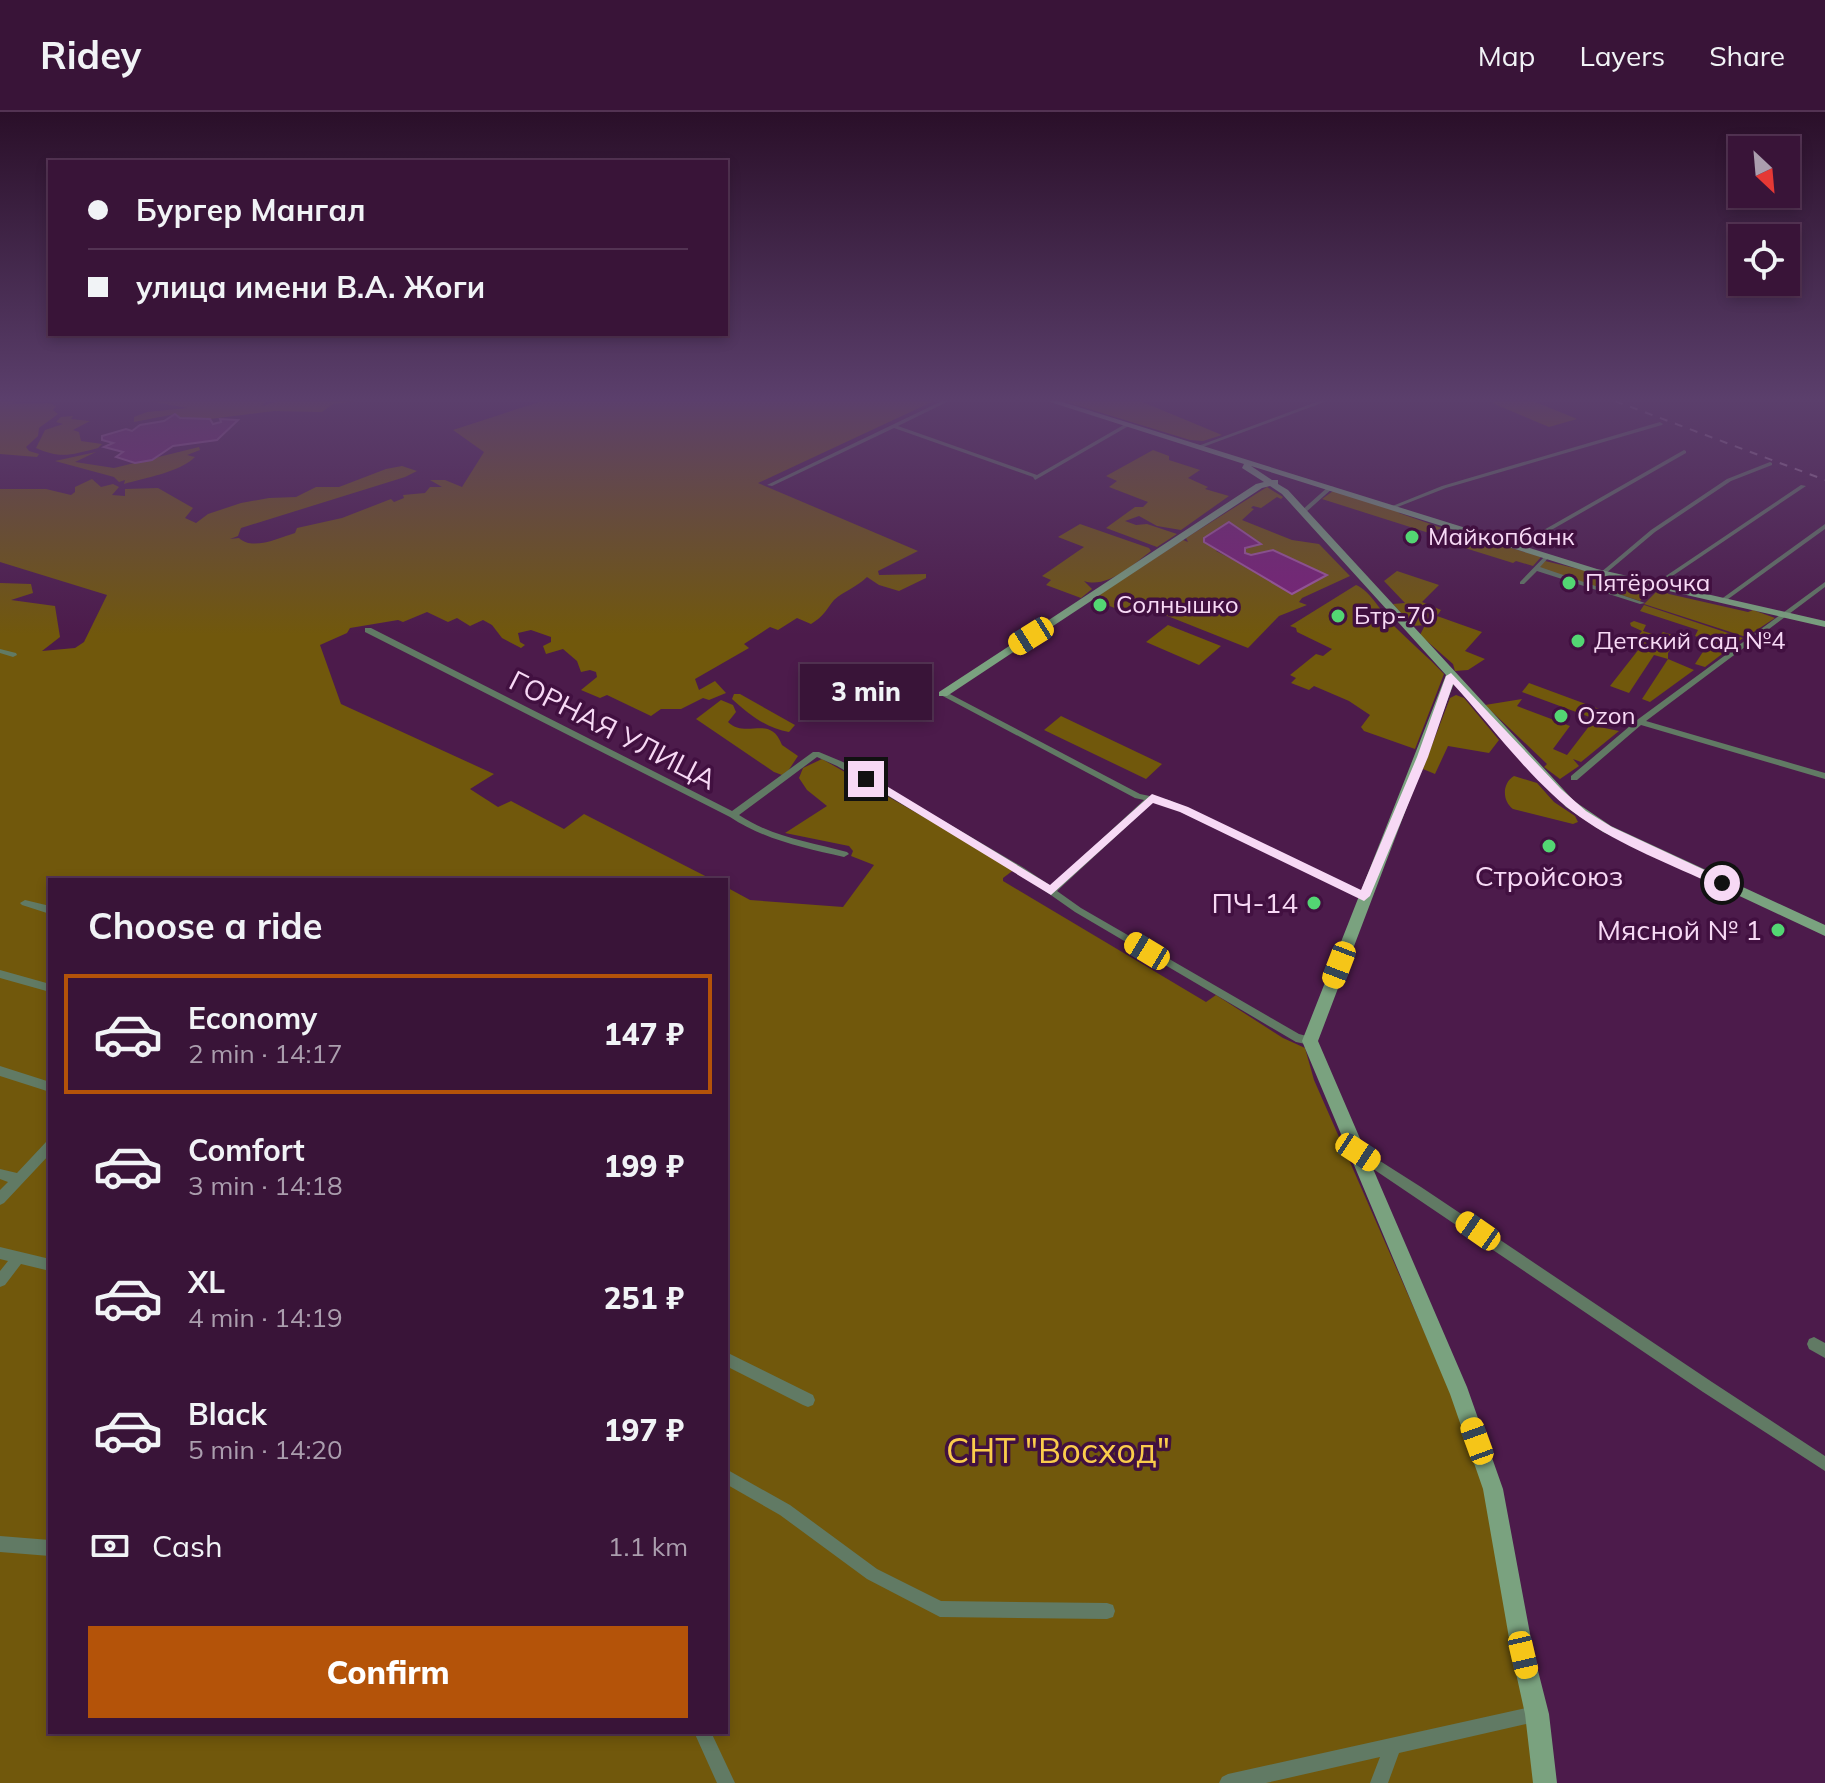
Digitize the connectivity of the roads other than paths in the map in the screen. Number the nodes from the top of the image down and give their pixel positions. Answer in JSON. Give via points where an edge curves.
{"nodes":[{"id":1,"x":783,"y":479,"type":"edge"},
{"id":2,"x":1266,"y":479,"type":"edge"},
{"id":3,"x":1281,"y":479,"type":"edge"},
{"id":4,"x":1306,"y":479,"type":"edge"},
{"id":5,"x":1471,"y":479,"type":"edge"},
{"id":6,"x":1637,"y":479,"type":"edge"},
{"id":7,"x":1732,"y":479,"type":"edge"},
{"id":8,"x":1273,"y":483,"type":"junction"},
{"id":9,"x":770,"y":485,"type":"dead end"},
{"id":10,"x":1803,"y":486,"type":"dead end"},
{"id":11,"x":1331,"y":487,"type":"junction"},
{"id":12,"x":1393,"y":507,"type":"junction"},
{"id":13,"x":1303,"y":512,"type":"junction"},
{"id":14,"x":1825,"y":526,"type":"edge"},
{"id":15,"x":1523,"y":548,"type":"junction"},
{"id":16,"x":1547,"y":556,"type":"junction"},
{"id":17,"x":1536,"y":568,"type":"junction"},
{"id":18,"x":1603,"y":573,"type":"junction"},
{"id":19,"x":1522,"y":583,"type":"dead end"},
{"id":20,"x":1825,"y":584,"type":"edge"},
{"id":21,"x":1654,"y":586,"type":"junction"},
{"id":22,"x":1722,"y":601,"type":"junction"},
{"id":23,"x":1642,"y":603,"type":"dead end"},
{"id":24,"x":1783,"y":615,"type":"junction"},
{"id":25,"x":1825,"y":624,"type":"edge"},
{"id":26,"x":368,"y":630,"type":"dead end"},
{"id":27,"x":0,"y":651,"type":"edge"},
{"id":28,"x":13,"y":655,"type":"dead end"},
{"id":29,"x":1451,"y":676,"type":"junction"},
{"id":30,"x":943,"y":694,"type":"joint"},
{"id":31,"x":1640,"y":722,"type":"junction"},
{"id":32,"x":1825,"y":776,"type":"edge"},
{"id":33,"x":1574,"y":778,"type":"dead end"},
{"id":34,"x":1152,"y":798,"type":"junction"},
{"id":35,"x":733,"y":815,"type":"junction"},
{"id":36,"x":844,"y":854,"type":"dead end"},
{"id":37,"x":1051,"y":891,"type":"junction"},
{"id":38,"x":1364,"y":896,"type":"junction"},
{"id":39,"x":25,"y":903,"type":"dead end"},
{"id":40,"x":48,"y":909,"type":"edge"},
{"id":41,"x":1825,"y":931,"type":"edge"},
{"id":42,"x":0,"y":974,"type":"edge"},
{"id":43,"x":48,"y":987,"type":"edge"},
{"id":44,"x":1310,"y":1041,"type":"junction"},
{"id":45,"x":0,"y":1071,"type":"edge"},
{"id":46,"x":48,"y":1086,"type":"edge"},
{"id":47,"x":48,"y":1148,"type":"edge"},
{"id":48,"x":1358,"y":1152,"type":"junction"},
{"id":49,"x":0,"y":1174,"type":"edge"},
{"id":50,"x":18,"y":1179,"type":"junction"},
{"id":51,"x":0,"y":1199,"type":"edge"},
{"id":52,"x":0,"y":1253,"type":"edge"},
{"id":53,"x":19,"y":1257,"type":"junction"},
{"id":54,"x":48,"y":1264,"type":"edge"},
{"id":55,"x":0,"y":1281,"type":"edge"},
{"id":56,"x":728,"y":1360,"type":"edge"},
{"id":57,"x":808,"y":1400,"type":"dead end"},
{"id":58,"x":1825,"y":1464,"type":"edge"},
{"id":59,"x":728,"y":1477,"type":"edge"},
{"id":60,"x":0,"y":1544,"type":"edge"},
{"id":61,"x":48,"y":1548,"type":"edge"},
{"id":62,"x":1107,"y":1611,"type":"dead end"},
{"id":63,"x":1537,"y":1714,"type":"junction"},
{"id":64,"x":703,"y":1734,"type":"edge"},
{"id":65,"x":1393,"y":1746,"type":"junction"},
{"id":66,"x":726,"y":1783,"type":"edge"},
{"id":67,"x":1228,"y":1783,"type":"edge"},
{"id":68,"x":1379,"y":1783,"type":"edge"},
{"id":69,"x":1545,"y":1783,"type":"edge"}],
"edges":[{"from":1,"to":9,"type":"street"},
{"from":2,"to":8,"type":"main road"},
{"from":3,"to":8,"type":"main road"},
{"from":4,"to":11,"type":"main road"},
{"from":5,"to":12,"type":"street"},
{"from":6,"to":15,"type":"street"},
{"from":7,"to":18,"type":"street","via":[[1653,531]]},
{"from":8,"to":13,"type":"main road"},
{"from":8,"to":30,"type":"main road","via":[[1259,486]]},
{"from":10,"to":21,"type":"street"},
{"from":11,"to":12,"type":"main road"},
{"from":11,"to":13,"type":"street"},
{"from":12,"to":15,"type":"main road"},
{"from":13,"to":29,"type":"main road"},
{"from":14,"to":22,"type":"street"},
{"from":15,"to":16,"type":"main road"},
{"from":16,"to":17,"type":"street"},
{"from":16,"to":18,"type":"main road"},
{"from":17,"to":19,"type":"street"},
{"from":17,"to":23,"type":"street"},
{"from":18,"to":21,"type":"main road"},
{"from":20,"to":24,"type":"street"},
{"from":21,"to":22,"type":"main road"},
{"from":22,"to":24,"type":"main road"},
{"from":24,"to":25,"type":"main road"},
{"from":24,"to":31,"type":"street"},
{"from":26,"to":35,"type":"street","name":"ГОРНАЯ УЛИЦА"},
{"from":27,"to":28,"type":"street"},
{"from":29,"to":38,"type":"main road"},
{"from":29,"to":41,"type":"main road","via":[[1557,791],[1589,818]]},
{"from":30,"to":34,"type":"street","via":[[1138,796]]},
{"from":31,"to":32,"type":"street"},
{"from":31,"to":33,"type":"street"},
{"from":34,"to":37,"type":"street"},
{"from":34,"to":38,"type":"street"},
{"from":35,"to":36,"type":"street","name":"ГОРНАЯ УЛИЦА","via":[[748,827]]},
{"from":35,"to":37,"type":"street","via":[[816,754]]},
{"from":37,"to":44,"type":"street","via":[[1296,1038]]},
{"from":38,"to":44,"type":"main road"},
{"from":39,"to":40,"type":"street"},
{"from":42,"to":43,"type":"street"},
{"from":44,"to":48,"type":"main road"},
{"from":45,"to":46,"type":"street"},
{"from":47,"to":50,"type":"street"},
{"from":48,"to":58,"type":"street"},
{"from":48,"to":63,"type":"main road","via":[[1460,1394],[1493,1489]]},
{"from":49,"to":50,"type":"street"},
{"from":50,"to":51,"type":"street"},
{"from":52,"to":53,"type":"street"},
{"from":53,"to":54,"type":"street"},
{"from":53,"to":55,"type":"street"},
{"from":56,"to":57,"type":"street"},
{"from":59,"to":62,"type":"street","via":[[785,1510],[872,1574],[940,1609]]},
{"from":60,"to":61,"type":"street"},
{"from":63,"to":65,"type":"street"},
{"from":63,"to":69,"type":"main road"},
{"from":64,"to":66,"type":"street"},
{"from":65,"to":67,"type":"street"},
{"from":65,"to":68,"type":"street"}]}
